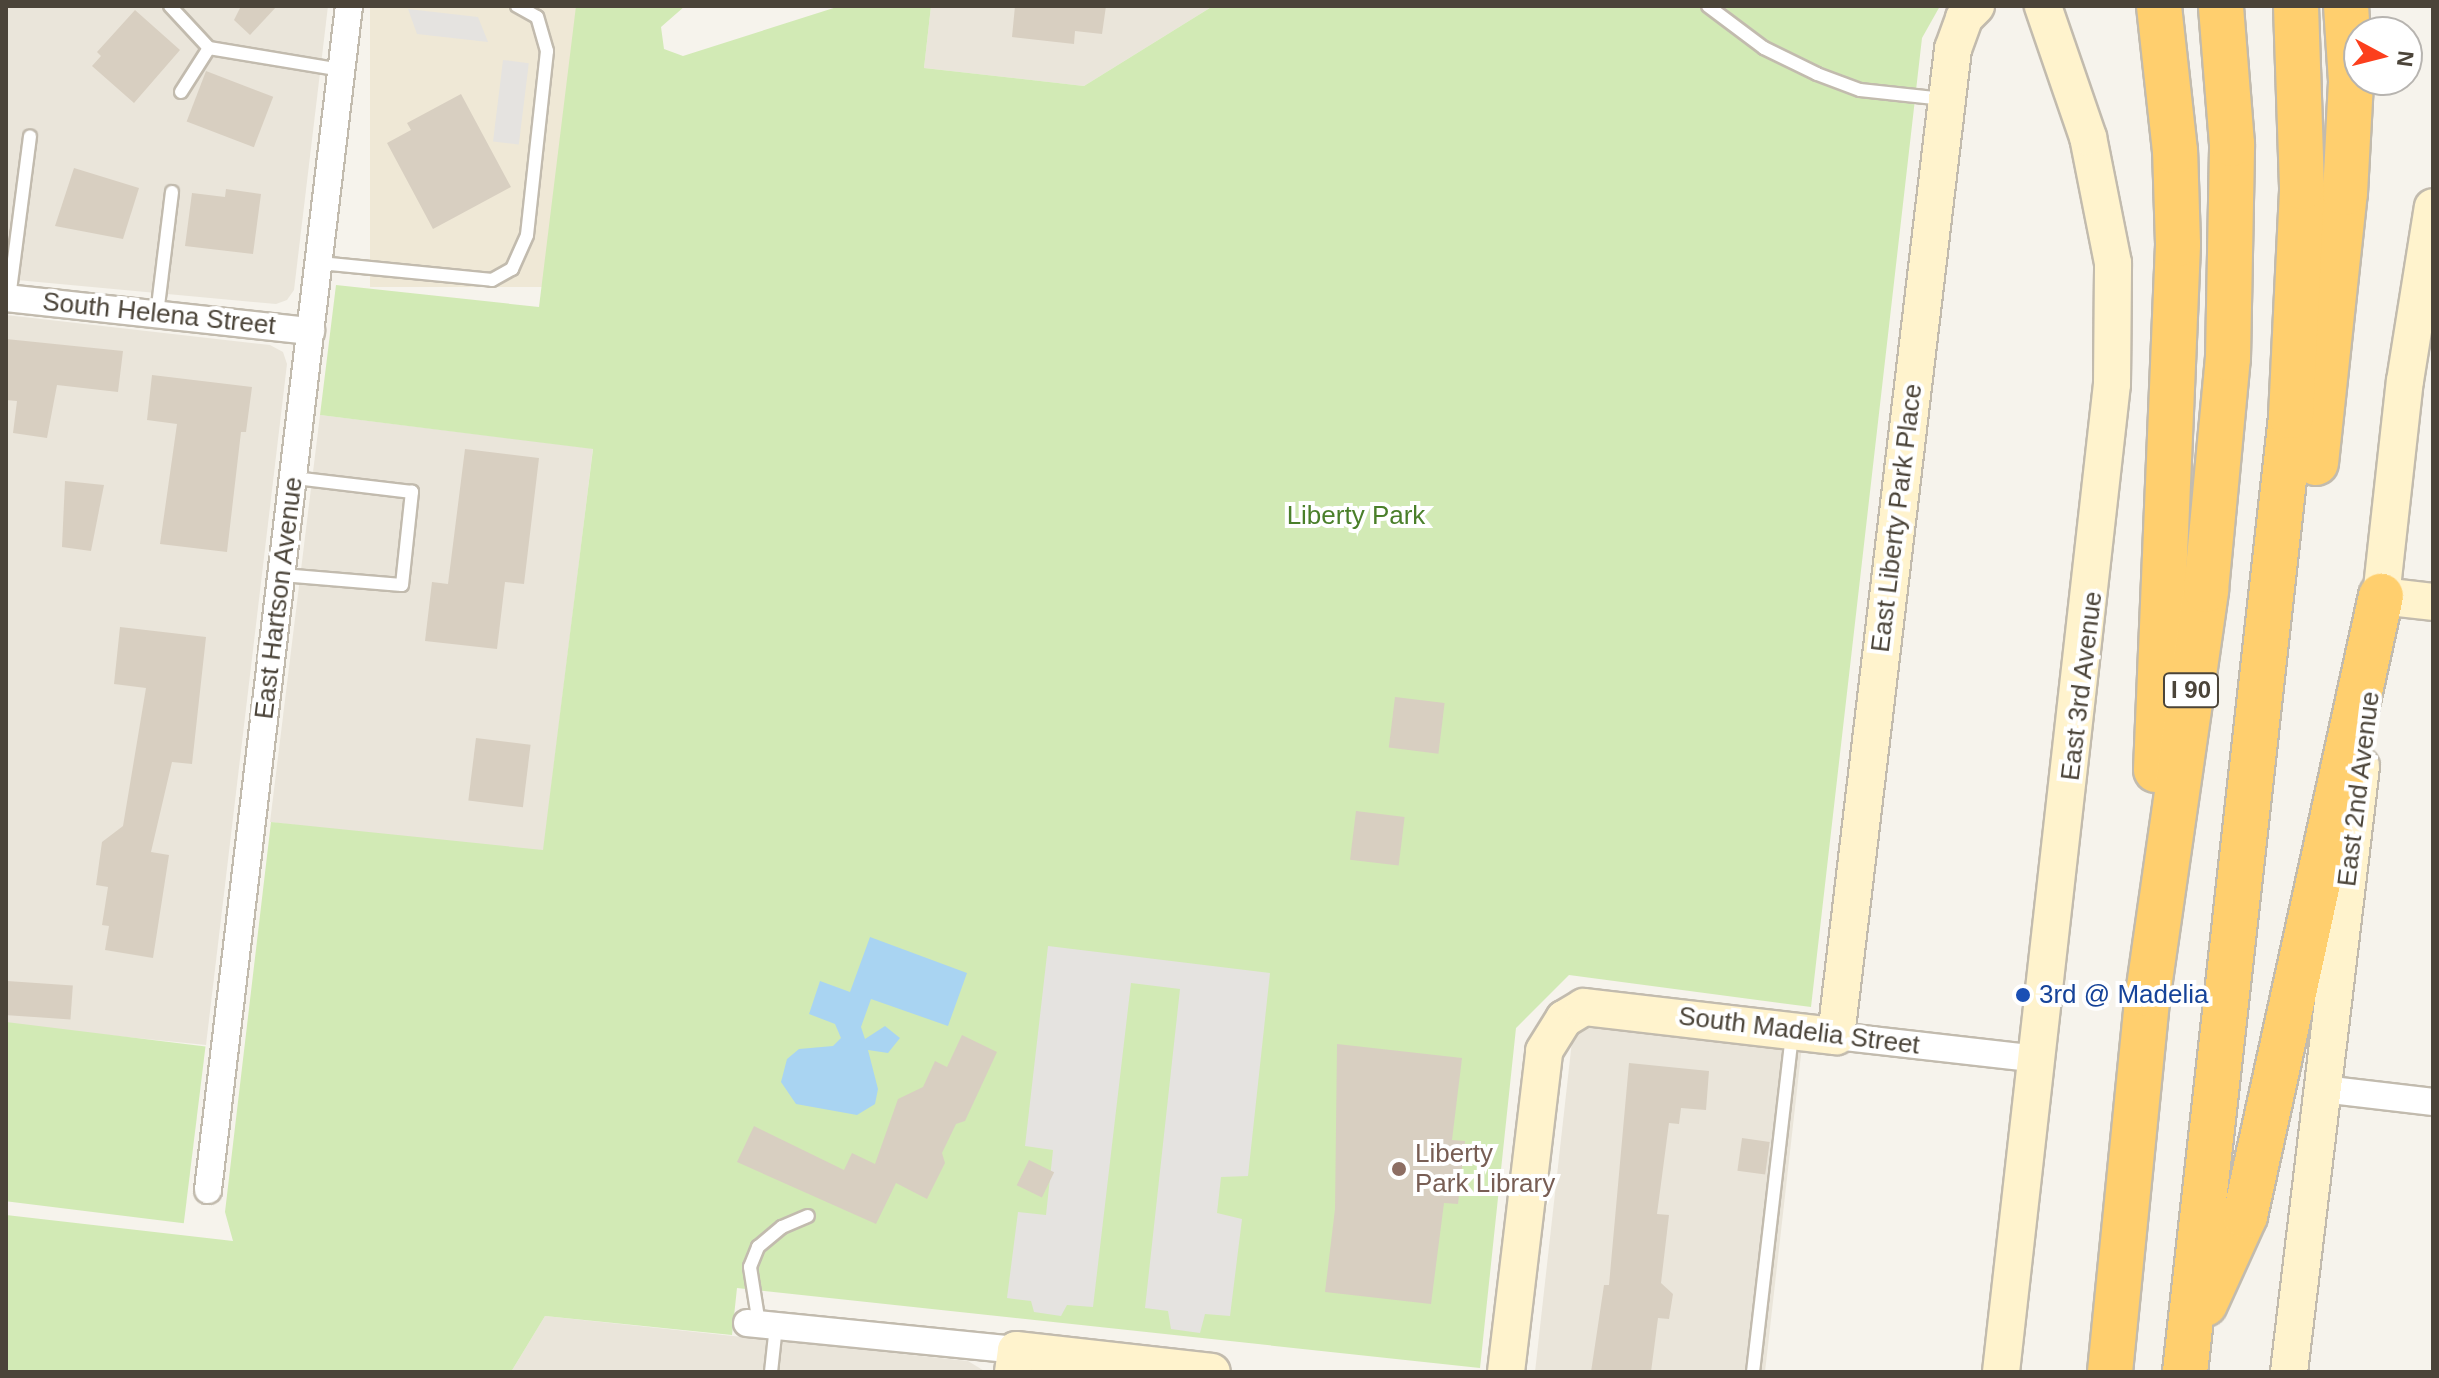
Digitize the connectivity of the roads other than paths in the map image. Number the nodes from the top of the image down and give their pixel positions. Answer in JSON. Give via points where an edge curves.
{"nodes":[{"id":1,"x":170,"y":6,"type":"edge"},
{"id":2,"x":349,"y":6,"type":"edge"},
{"id":3,"x":517,"y":6,"type":"edge"},
{"id":4,"x":1708,"y":6,"type":"edge"},
{"id":5,"x":1976,"y":6,"type":"edge"},
{"id":6,"x":2043,"y":6,"type":"edge"},
{"id":7,"x":2159,"y":6,"type":"edge"},
{"id":8,"x":2221,"y":6,"type":"edge"},
{"id":9,"x":2296,"y":6,"type":"edge"},
{"id":10,"x":2346,"y":6,"type":"edge"},
{"id":11,"x":209,"y":48,"type":"junction"},
{"id":12,"x":342,"y":70,"type":"junction"},
{"id":13,"x":181,"y":92,"type":"dead end"},
{"id":14,"x":1947,"y":99,"type":"junction"},
{"id":15,"x":30,"y":136,"type":"dead end"},
{"id":16,"x":172,"y":192,"type":"dead end"},
{"id":17,"x":2433,"y":207,"type":"edge"},
{"id":18,"x":320,"y":263,"type":"junction"},
{"id":19,"x":7,"y":298,"type":"edge"},
{"id":20,"x":157,"y":314,"type":"junction"},
{"id":21,"x":311,"y":331,"type":"junction"},
{"id":22,"x":294,"y":478,"type":"junction"},
{"id":23,"x":282,"y":575,"type":"junction"},
{"id":24,"x":2381,"y":596,"type":"junction"},
{"id":25,"x":2433,"y":602,"type":"edge"},
{"id":26,"x":2265,"y":658,"type":"junction"},
{"id":27,"x":2148,"y":994,"type":"junction"},
{"id":28,"x":1792,"y":1031,"type":"junction"},
{"id":29,"x":1836,"y":1036,"type":"junction"},
{"id":30,"x":2038,"y":1059,"type":"junction"},
{"id":31,"x":2323,"y":1089,"type":"junction"},
{"id":32,"x":2433,"y":1102,"type":"edge"},
{"id":33,"x":208,"y":1190,"type":"dead end"},
{"id":34,"x":808,"y":1216,"type":"dead end"},
{"id":35,"x":761,"y":1324,"type":"junction"},
{"id":36,"x":2186,"y":1358,"type":"edge"},
{"id":37,"x":1015,"y":1361,"type":"edge"},
{"id":38,"x":771,"y":1372,"type":"edge"},
{"id":39,"x":1212,"y":1372,"type":"edge"},
{"id":40,"x":1506,"y":1372,"type":"edge"},
{"id":41,"x":1753,"y":1372,"type":"edge"},
{"id":42,"x":2001,"y":1372,"type":"edge"},
{"id":43,"x":2110,"y":1372,"type":"edge"},
{"id":44,"x":2289,"y":1372,"type":"edge"}],
"edges":[{"from":1,"to":11,"type":"lane"},
{"from":2,"to":12,"type":"street","name":"East Hartson Avenue"},
{"from":3,"to":18,"type":"lane","via":[[537,17],[547,51],[527,235],[512,269],[492,280]]},
{"from":4,"to":14,"type":"lane","via":[[1764,48],[1817,74],[1860,90]]},
{"from":5,"to":14,"type":"street","name":"East Liberty Park Place","via":[[1964,18],[1953,49]]},
{"from":6,"to":30,"type":"street","name":"East 3rd Avenue","via":[[2088,137],[2113,263],[2113,339],[2094,578]]},
{"from":7,"to":27,"type":"highway","via":[[2174,137],[2178,244]]},
{"from":8,"to":27,"type":"highway","number":"I 90","via":[[2232,144],[2228,358],[2206,590]]},
{"from":9,"to":26,"type":"highway","number":"I 90","via":[[2302,102],[2300,262]]},
{"from":10,"to":26,"type":"highway","via":[[2351,81],[2345,193],[2311,510]]},
{"from":11,"to":12,"type":"lane"},
{"from":11,"to":13,"type":"lane"},
{"from":12,"to":18,"type":"street","name":"East Hartson Avenue"},
{"from":14,"to":29,"type":"street","name":"East Liberty Park Place"},
{"from":15,"to":19,"type":"lane"},
{"from":16,"to":20,"type":"lane"},
{"from":17,"to":24,"type":"street","name":"East 2nd Avenue","via":[[2405,381]]},
{"from":18,"to":21,"type":"street","name":"East Hartson Avenue"},
{"from":19,"to":20,"type":"street","name":"South Helena Street"},
{"from":20,"to":21,"type":"street","name":"South Helena Street"},
{"from":21,"to":22,"type":"street","name":"East Hartson Avenue"},
{"from":22,"to":23,"type":"street","name":"East Hartson Avenue"},
{"from":22,"to":23,"type":"lane","via":[[412,492],[402,585]]},
{"from":23,"to":33,"type":"street","name":"East Hartson Avenue"},
{"from":24,"to":25,"type":"street"},
{"from":24,"to":31,"type":"street","name":"East 2nd Avenue"},
{"from":24,"to":36,"type":"highway","via":[[2245,1216]]},
{"from":26,"to":36,"type":"highway","number":"I 90"},
{"from":27,"to":43,"type":"highway","number":"I 90"},
{"from":28,"to":29,"type":"street","name":"South Madelia Street"},
{"from":28,"to":40,"type":"street","name":"South Madelia Street","via":[[1584,1007],[1564,1019],[1544,1051]]},
{"from":28,"to":41,"type":"lane"},
{"from":29,"to":30,"type":"street","name":"South Madelia Street"},
{"from":30,"to":42,"type":"street","name":"East 3rd Avenue"},
{"from":31,"to":32,"type":"street"},
{"from":31,"to":44,"type":"street","name":"East 2nd Avenue"},
{"from":34,"to":35,"type":"lane","via":[[782,1227],[758,1247],[750,1267]]},
{"from":35,"to":37,"type":"street"},
{"from":35,"to":38,"type":"lane"},
{"from":37,"to":39,"type":"street"}]}
